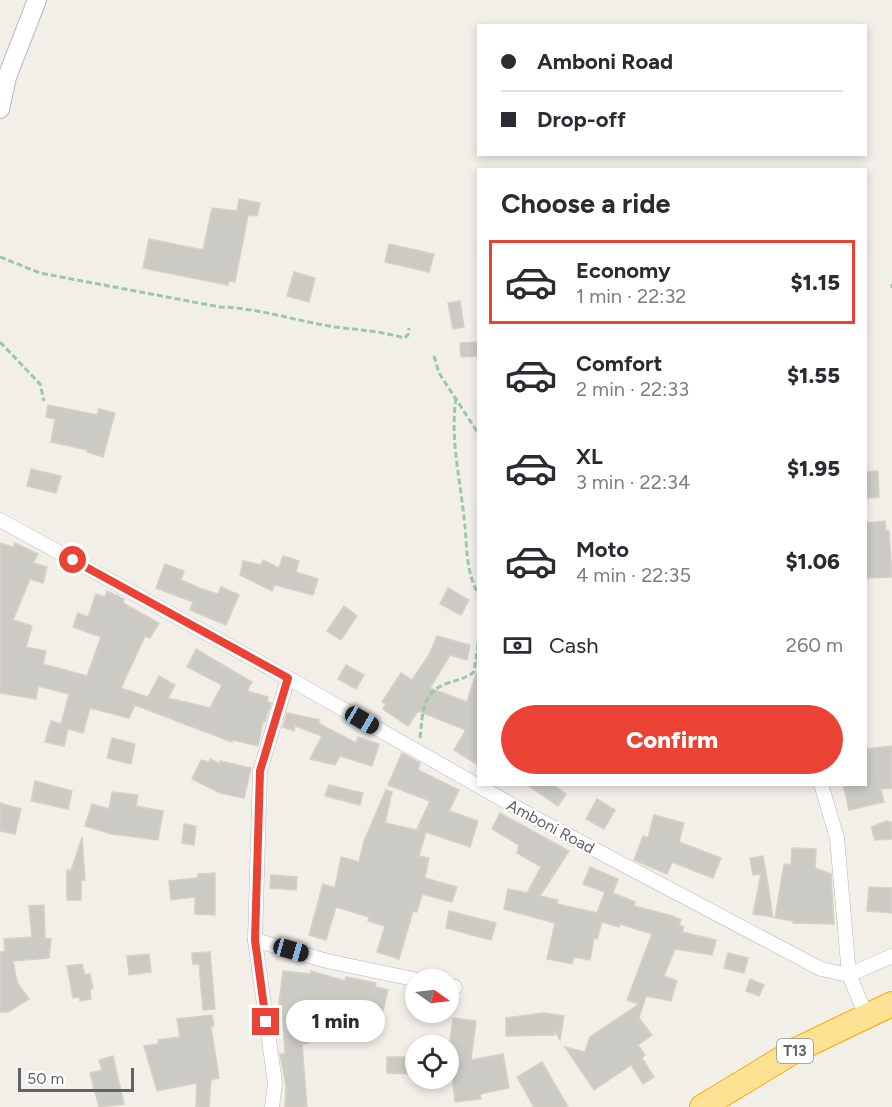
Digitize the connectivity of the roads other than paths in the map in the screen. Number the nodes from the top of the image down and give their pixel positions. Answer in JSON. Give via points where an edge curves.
{"nodes":[{"id":1,"x":37,"y":0,"type":"edge"},
{"id":2,"x":0,"y":109,"type":"edge"},
{"id":3,"x":0,"y":520,"type":"edge"},
{"id":4,"x":288,"y":678,"type":"junction"},
{"id":5,"x":477,"y":785,"type":"edge"},
{"id":6,"x":478,"y":786,"type":"edge"},
{"id":7,"x":822,"y":786,"type":"edge"},
{"id":8,"x":255,"y":940,"type":"junction"},
{"id":9,"x":892,"y":956,"type":"edge"},
{"id":10,"x":849,"y":975,"type":"junction"},
{"id":11,"x":405,"y":977,"type":"edge"},
{"id":12,"x":892,"y":1004,"type":"edge"},
{"id":13,"x":866,"y":1015,"type":"junction"},
{"id":14,"x":272,"y":1107,"type":"edge"},
{"id":15,"x":702,"y":1107,"type":"edge"}],
"edges":[{"from":1,"to":2,"type":"main road","via":[[7,77]]},
{"from":3,"to":4,"type":"street","name":"Amboni Road"},
{"from":4,"to":5,"type":"street","name":"Amboni Road"},
{"from":4,"to":8,"type":"street","via":[[260,771]]},
{"from":6,"to":10,"type":"street","name":"Amboni Road","via":[[821,969]]},
{"from":7,"to":10,"type":"street","via":[[837,838]]},
{"from":8,"to":11,"type":"street"},
{"from":8,"to":14,"type":"street","via":[[275,1083]]},
{"from":9,"to":10,"type":"street"},
{"from":10,"to":13,"type":"street"},
{"from":12,"to":13,"type":"highway","number":"T13"},
{"from":13,"to":15,"type":"highway","number":"T13","via":[[796,1050]]}]}
